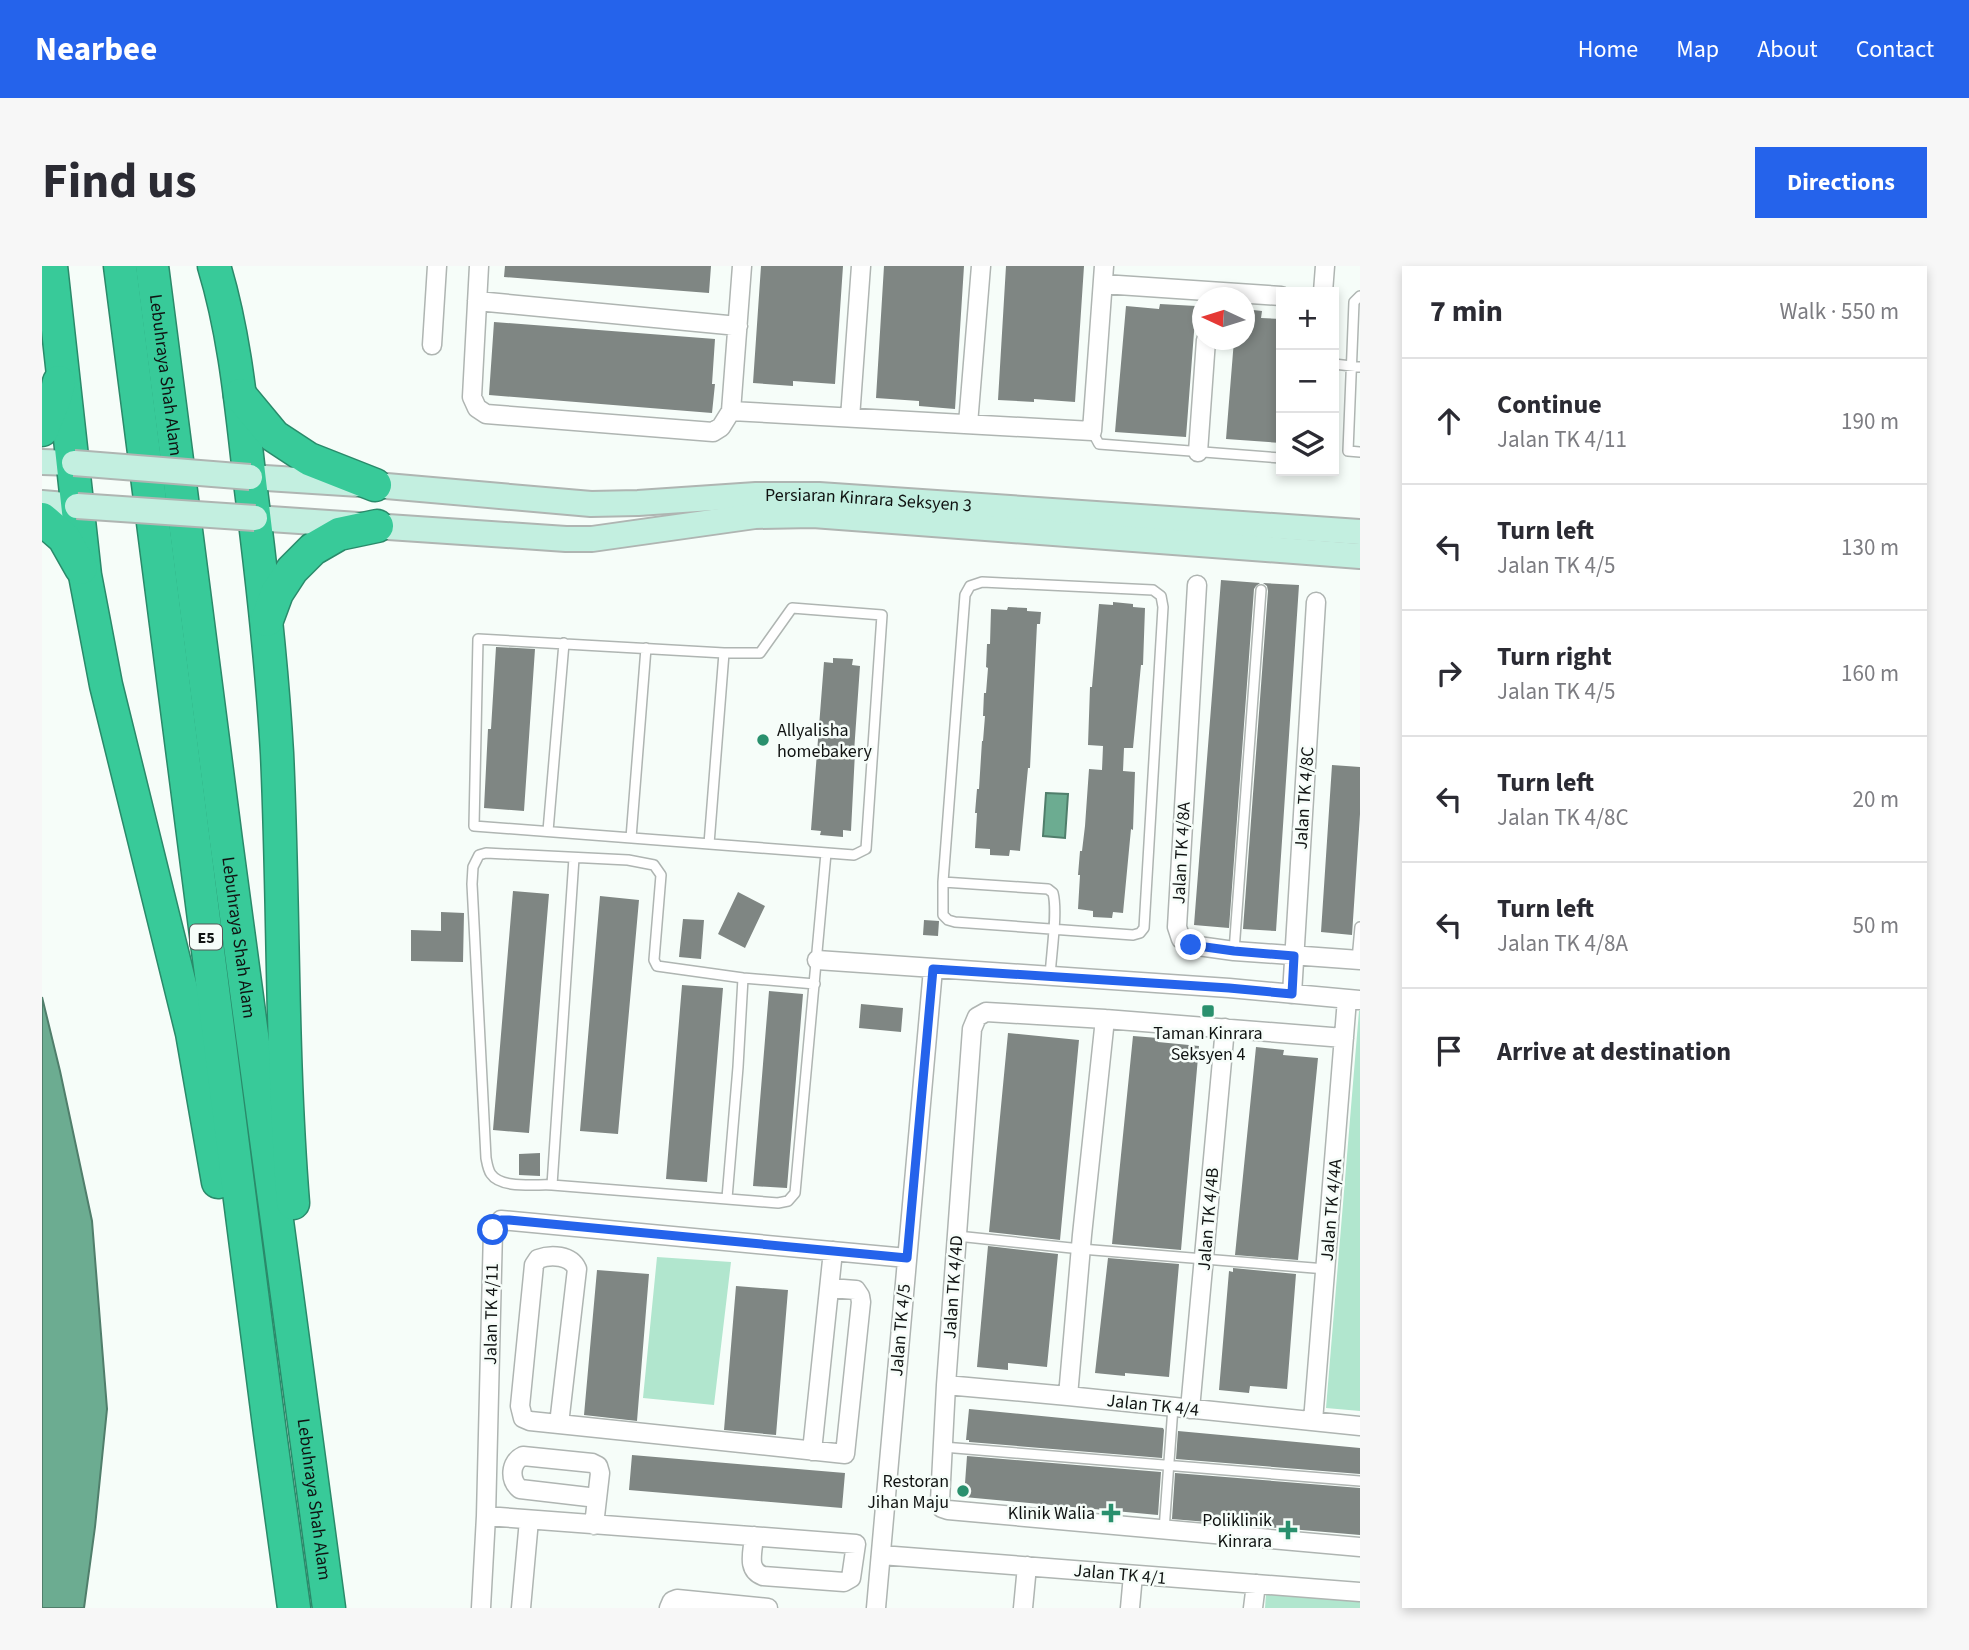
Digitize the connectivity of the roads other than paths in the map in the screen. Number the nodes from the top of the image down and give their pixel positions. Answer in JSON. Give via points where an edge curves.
{"nodes":[{"id":1,"x":51,"y":266,"type":"edge"},
{"id":2,"x":120,"y":266,"type":"edge"},
{"id":3,"x":152,"y":266,"type":"edge"},
{"id":4,"x":214,"y":266,"type":"edge"},
{"id":5,"x":437,"y":266,"type":"edge"},
{"id":6,"x":479,"y":266,"type":"edge"},
{"id":7,"x":742,"y":266,"type":"edge"},
{"id":8,"x":862,"y":266,"type":"edge"},
{"id":9,"x":981,"y":266,"type":"edge"},
{"id":10,"x":1325,"y":266,"type":"edge"},
{"id":11,"x":1104,"y":275,"type":"edge"},
{"id":12,"x":1323,"y":287,"type":"edge"},
{"id":13,"x":1192,"y":291,"type":"edge"},
{"id":14,"x":1255,"y":295,"type":"edge"},
{"id":15,"x":1276,"y":296,"type":"edge"},
{"id":16,"x":1360,"y":296,"type":"edge"},
{"id":17,"x":477,"y":301,"type":"junction"},
{"id":18,"x":738,"y":326,"type":"junction"},
{"id":19,"x":432,"y":345,"type":"dead end"},
{"id":20,"x":1205,"y":350,"type":"edge"},
{"id":21,"x":1356,"y":366,"type":"edge"},
{"id":22,"x":62,"y":373,"type":"junction"},
{"id":23,"x":240,"y":395,"type":"junction"},
{"id":24,"x":732,"y":411,"type":"junction"},
{"id":25,"x":850,"y":418,"type":"junction"},
{"id":26,"x":968,"y":424,"type":"junction"},
{"id":27,"x":42,"y":430,"type":"edge"},
{"id":28,"x":1092,"y":431,"type":"junction"},
{"id":29,"x":1198,"y":452,"type":"junction"},
{"id":30,"x":1360,"y":452,"type":"edge"},
{"id":31,"x":1276,"y":457,"type":"edge"},
{"id":32,"x":42,"y":462,"type":"edge"},
{"id":33,"x":74,"y":463,"type":"junction"},
{"id":34,"x":250,"y":477,"type":"junction"},
{"id":35,"x":375,"y":485,"type":"junction"},
{"id":36,"x":42,"y":503,"type":"edge"},
{"id":37,"x":77,"y":506,"type":"junction"},
{"id":38,"x":255,"y":518,"type":"junction"},
{"id":39,"x":42,"y":519,"type":"edge"},
{"id":40,"x":377,"y":526,"type":"junction"},
{"id":41,"x":1360,"y":532,"type":"edge"},
{"id":42,"x":1360,"y":556,"type":"edge"},
{"id":43,"x":85,"y":575,"type":"junction"},
{"id":44,"x":1197,"y":585,"type":"dead end"},
{"id":45,"x":1261,"y":590,"type":"dead end"},
{"id":46,"x":1316,"y":602,"type":"dead end"},
{"id":47,"x":267,"y":620,"type":"junction"},
{"id":48,"x":564,"y":643,"type":"junction"},
{"id":49,"x":646,"y":648,"type":"junction"},
{"id":50,"x":724,"y":653,"type":"junction"},
{"id":51,"x":548,"y":831,"type":"junction"},
{"id":52,"x":631,"y":838,"type":"junction"},
{"id":53,"x":709,"y":844,"type":"junction"},
{"id":54,"x":826,"y":853,"type":"junction"},
{"id":55,"x":574,"y":858,"type":"junction"},
{"id":56,"x":943,"y":881,"type":"junction"},
{"id":57,"x":1360,"y":927,"type":"edge"},
{"id":58,"x":1053,"y":929,"type":"junction"},
{"id":59,"x":1234,"y":951,"type":"junction"},
{"id":60,"x":1294,"y":956,"type":"junction"},
{"id":61,"x":817,"y":960,"type":"junction"},
{"id":62,"x":1358,"y":960,"type":"edge"},
{"id":63,"x":933,"y":969,"type":"junction"},
{"id":64,"x":1050,"y":976,"type":"junction"},
{"id":65,"x":743,"y":978,"type":"junction"},
{"id":66,"x":815,"y":984,"type":"junction"},
{"id":67,"x":1292,"y":994,"type":"junction"},
{"id":68,"x":1354,"y":999,"type":"edge"},
{"id":69,"x":1105,"y":1019,"type":"junction"},
{"id":70,"x":1225,"y":1028,"type":"junction"},
{"id":71,"x":1344,"y":1038,"type":"junction"},
{"id":72,"x":552,"y":1185,"type":"junction"},
{"id":73,"x":727,"y":1198,"type":"junction"},
{"id":74,"x":957,"y":1236,"type":"junction"},
{"id":75,"x":1081,"y":1249,"type":"junction"},
{"id":76,"x":833,"y":1251,"type":"junction"},
{"id":77,"x":907,"y":1258,"type":"junction"},
{"id":78,"x":1204,"y":1259,"type":"junction"},
{"id":79,"x":1326,"y":1269,"type":"junction"},
{"id":80,"x":830,"y":1288,"type":"junction"},
{"id":81,"x":946,"y":1385,"type":"junction"},
{"id":82,"x":1068,"y":1396,"type":"junction"},
{"id":83,"x":1181,"y":1408,"type":"junction"},
{"id":84,"x":1313,"y":1421,"type":"junction"},
{"id":85,"x":559,"y":1424,"type":"junction"},
{"id":86,"x":1360,"y":1426,"type":"edge"},
{"id":87,"x":270,"y":1433,"type":"junction"},
{"id":88,"x":943,"y":1447,"type":"junction"},
{"id":89,"x":812,"y":1451,"type":"junction"},
{"id":90,"x":1169,"y":1465,"type":"junction"},
{"id":91,"x":1360,"y":1480,"type":"edge"},
{"id":92,"x":597,"y":1498,"type":"junction"},
{"id":93,"x":486,"y":1516,"type":"junction"},
{"id":94,"x":528,"y":1520,"type":"junction"},
{"id":95,"x":594,"y":1525,"type":"junction"},
{"id":96,"x":1164,"y":1530,"type":"junction"},
{"id":97,"x":754,"y":1536,"type":"junction"},
{"id":98,"x":1360,"y":1547,"type":"edge"},
{"id":99,"x":881,"y":1555,"type":"junction"},
{"id":100,"x":1027,"y":1566,"type":"junction"},
{"id":101,"x":323,"y":1570,"type":"junction"},
{"id":102,"x":1133,"y":1575,"type":"junction"},
{"id":103,"x":1256,"y":1584,"type":"junction"},
{"id":104,"x":1360,"y":1592,"type":"edge"},
{"id":105,"x":294,"y":1608,"type":"edge"},
{"id":106,"x":329,"y":1608,"type":"edge"},
{"id":107,"x":481,"y":1608,"type":"edge"},
{"id":108,"x":521,"y":1608,"type":"edge"},
{"id":109,"x":669,"y":1608,"type":"edge"},
{"id":110,"x":768,"y":1608,"type":"edge"},
{"id":111,"x":876,"y":1608,"type":"edge"},
{"id":112,"x":1023,"y":1608,"type":"edge"},
{"id":113,"x":1130,"y":1608,"type":"edge"},
{"id":114,"x":1254,"y":1608,"type":"edge"}],
"edges":[{"from":1,"to":22,"type":"highway"},
{"from":2,"to":87,"type":"highway","name":"Lebuhraya Shah Alam","number":"E5"},
{"from":3,"to":101,"type":"highway","name":"Lebuhraya Shah Alam","number":"E5"},
{"from":4,"to":23,"type":"highway"},
{"from":5,"to":19,"type":"street"},
{"from":6,"to":17,"type":"street"},
{"from":7,"to":18,"type":"street"},
{"from":8,"to":25,"type":"street"},
{"from":9,"to":26,"type":"street"},
{"from":10,"to":12,"type":"street"},
{"from":11,"to":13,"type":"street"},
{"from":11,"to":28,"type":"street"},
{"from":14,"to":15,"type":"street"},
{"from":16,"to":21,"type":"lane","via":[[1354,302]]},
{"from":17,"to":18,"type":"street"},
{"from":17,"to":24,"type":"street","via":[[472,397],[486,414],[713,432]]},
{"from":18,"to":24,"type":"street"},
{"from":20,"to":29,"type":"street"},
{"from":21,"to":30,"type":"lane","via":[[1348,451]]},
{"from":22,"to":27,"type":"highway"},
{"from":22,"to":33,"type":"highway"},
{"from":23,"to":34,"type":"highway"},
{"from":23,"to":35,"type":"highway","via":[[274,436],[309,459]]},
{"from":24,"to":25,"type":"street"},
{"from":25,"to":26,"type":"street"},
{"from":26,"to":28,"type":"street"},
{"from":28,"to":29,"type":"lane","via":[[1099,444]]},
{"from":29,"to":31,"type":"lane"},
{"from":32,"to":33,"type":"main road","name":"Persiaran Kinrara Seksyen 3"},
{"from":33,"to":34,"type":"main road","name":"Persiaran Kinrara Seksyen 3","bridge":true},
{"from":33,"to":37,"type":"highway"},
{"from":34,"to":35,"type":"main road","name":"Persiaran Kinrara Seksyen 3"},
{"from":34,"to":38,"type":"highway"},
{"from":35,"to":41,"type":"main road","name":"Persiaran Kinrara Seksyen 3","via":[[592,504],[819,495]]},
{"from":36,"to":37,"type":"main road","name":"Persiaran Kinrara Seksyen 3"},
{"from":37,"to":38,"type":"main road","name":"Persiaran Kinrara Seksyen 3","bridge":true},
{"from":37,"to":43,"type":"highway"},
{"from":38,"to":40,"type":"main road","name":"Persiaran Kinrara Seksyen 3"},
{"from":38,"to":47,"type":"highway"},
{"from":39,"to":43,"type":"highway","via":[[64,538]]},
{"from":40,"to":42,"type":"main road","name":"Persiaran Kinrara Seksyen 3","via":[[592,539],[755,516],[813,515]]},
{"from":40,"to":47,"type":"highway","via":[[339,534],[313,549],[276,593]]},
{"from":43,"to":87,"type":"highway","via":[[106,684],[192,1033]]},
{"from":44,"to":59,"type":"street","name":"Jalan TK 4/8A","via":[[1177,927],[1181,939],[1191,945]]},
{"from":45,"to":59,"type":"lane"},
{"from":46,"to":60,"type":"street","name":"Jalan TK 4/8C"},
{"from":47,"to":101,"type":"highway","via":[[277,753],[292,1182]]},
{"from":48,"to":49,"type":"lane"},
{"from":48,"to":51,"type":"lane"},
{"from":48,"to":51,"type":"lane","via":[[478,639],[474,826]]},
{"from":49,"to":50,"type":"lane"},
{"from":49,"to":52,"type":"lane"},
{"from":50,"to":53,"type":"lane"},
{"from":50,"to":54,"type":"lane","via":[[760,653],[792,608],[882,615],[866,849],[854,855]]},
{"from":51,"to":52,"type":"lane"},
{"from":52,"to":53,"type":"lane"},
{"from":53,"to":54,"type":"lane"},
{"from":54,"to":61,"type":"lane"},
{"from":55,"to":65,"type":"lane","via":[[654,865],[661,875],[657,966]]},
{"from":55,"to":72,"type":"lane"},
{"from":55,"to":72,"type":"lane","via":[[486,853],[479,855],[473,867],[486,1158],[497,1180]]},
{"from":56,"to":58,"type":"lane","via":[[942,909],[948,920]]},
{"from":56,"to":58,"type":"lane","via":[[1048,889],[1055,899]]},
{"from":56,"to":58,"type":"lane","via":[[965,595],[971,586],[982,582],[1153,590],[1161,596],[1163,607],[1144,928],[1133,935]]},
{"from":57,"to":62,"type":"lane"},
{"from":58,"to":64,"type":"lane"},
{"from":59,"to":60,"type":"street","name":"Jalan TK 4/8A"},
{"from":60,"to":62,"type":"street","name":"Jalan TK 4/8A"},
{"from":60,"to":67,"type":"street","name":"Jalan TK 4/8C"},
{"from":61,"to":63,"type":"street"},
{"from":61,"to":66,"type":"lane"},
{"from":63,"to":64,"type":"street"},
{"from":63,"to":77,"type":"street","name":"Jalan TK 4/5"},
{"from":64,"to":67,"type":"street"},
{"from":65,"to":66,"type":"lane"},
{"from":65,"to":73,"type":"lane"},
{"from":66,"to":73,"type":"lane","via":[[795,1193],[778,1203]]},
{"from":67,"to":68,"type":"street"},
{"from":68,"to":71,"type":"street","name":"Jalan TK 4/4A"},
{"from":69,"to":70,"type":"street","name":"Jalan TK 4/4D"},
{"from":69,"to":74,"type":"street","name":"Jalan TK 4/4D","via":[[986,1012],[977,1017],[972,1029]]},
{"from":69,"to":75,"type":"street"},
{"from":70,"to":71,"type":"street","name":"Jalan TK 4/4D"},
{"from":70,"to":78,"type":"street","name":"Jalan TK 4/4B"},
{"from":71,"to":79,"type":"street","name":"Jalan TK 4/4A"},
{"from":72,"to":73,"type":"lane"},
{"from":74,"to":75,"type":"lane"},
{"from":74,"to":81,"type":"street","name":"Jalan TK 4/4D"},
{"from":75,"to":78,"type":"lane"},
{"from":75,"to":82,"type":"street"},
{"from":76,"to":77,"type":"street","name":"Jalan TK 4/11"},
{"from":76,"to":80,"type":"street"},
{"from":76,"to":93,"type":"street","name":"Jalan TK 4/11","via":[[501,1220],[493,1230]]},
{"from":77,"to":99,"type":"street","name":"Jalan TK 4/5"},
{"from":78,"to":79,"type":"lane"},
{"from":78,"to":83,"type":"street","name":"Jalan TK 4/4B"},
{"from":79,"to":84,"type":"street","name":"Jalan TK 4/4A"},
{"from":80,"to":89,"type":"street"},
{"from":80,"to":89,"type":"street","via":[[856,1290],[861,1302],[845,1454]]},
{"from":81,"to":82,"type":"street","name":"Jalan TK 4/4"},
{"from":81,"to":88,"type":"street","name":"Jalan TK 4/4D"},
{"from":82,"to":83,"type":"street","name":"Jalan TK 4/4"},
{"from":83,"to":84,"type":"street","name":"Jalan TK 4/4"},
{"from":83,"to":90,"type":"lane"},
{"from":84,"to":86,"type":"street","name":"Jalan TK 4/4"},
{"from":85,"to":85,"type":"street","via":[[577,1269],[569,1259],[546,1256],[534,1265],[520,1406],[523,1418]]},
{"from":85,"to":89,"type":"street"},
{"from":87,"to":105,"type":"highway","name":"Lebuhraya Shah Alam","number":"E5"},
{"from":88,"to":90,"type":"lane"},
{"from":88,"to":96,"type":"street","name":"Jalan TK 4/4D","via":[[942,1508]]},
{"from":90,"to":91,"type":"lane"},
{"from":90,"to":96,"type":"lane"},
{"from":92,"to":92,"type":"street","via":[[520,1489],[512,1479],[513,1465],[523,1456],[592,1462],[600,1472]]},
{"from":92,"to":95,"type":"street"},
{"from":93,"to":94,"type":"street"},
{"from":93,"to":107,"type":"street","name":"Jalan TK 4/11"},
{"from":94,"to":95,"type":"street"},
{"from":94,"to":108,"type":"street"},
{"from":95,"to":97,"type":"street"},
{"from":96,"to":98,"type":"street","name":"Jalan TK 4/4D"},
{"from":97,"to":97,"type":"street","via":[[752,1567],[756,1573],[844,1582],[850,1578],[856,1544]]},
{"from":99,"to":100,"type":"street","name":"Jalan TK 4/1"},
{"from":99,"to":111,"type":"street","name":"Jalan TK 4/5"},
{"from":100,"to":102,"type":"street","name":"Jalan TK 4/1"},
{"from":100,"to":112,"type":"street"},
{"from":101,"to":106,"type":"highway","name":"Lebuhraya Shah Alam","number":"E5"},
{"from":102,"to":103,"type":"street","name":"Jalan TK 4/1"},
{"from":102,"to":113,"type":"street"},
{"from":103,"to":104,"type":"street","name":"Jalan TK 4/1"},
{"from":103,"to":114,"type":"street"},
{"from":109,"to":110,"type":"street","via":[[677,1599]]}]}
